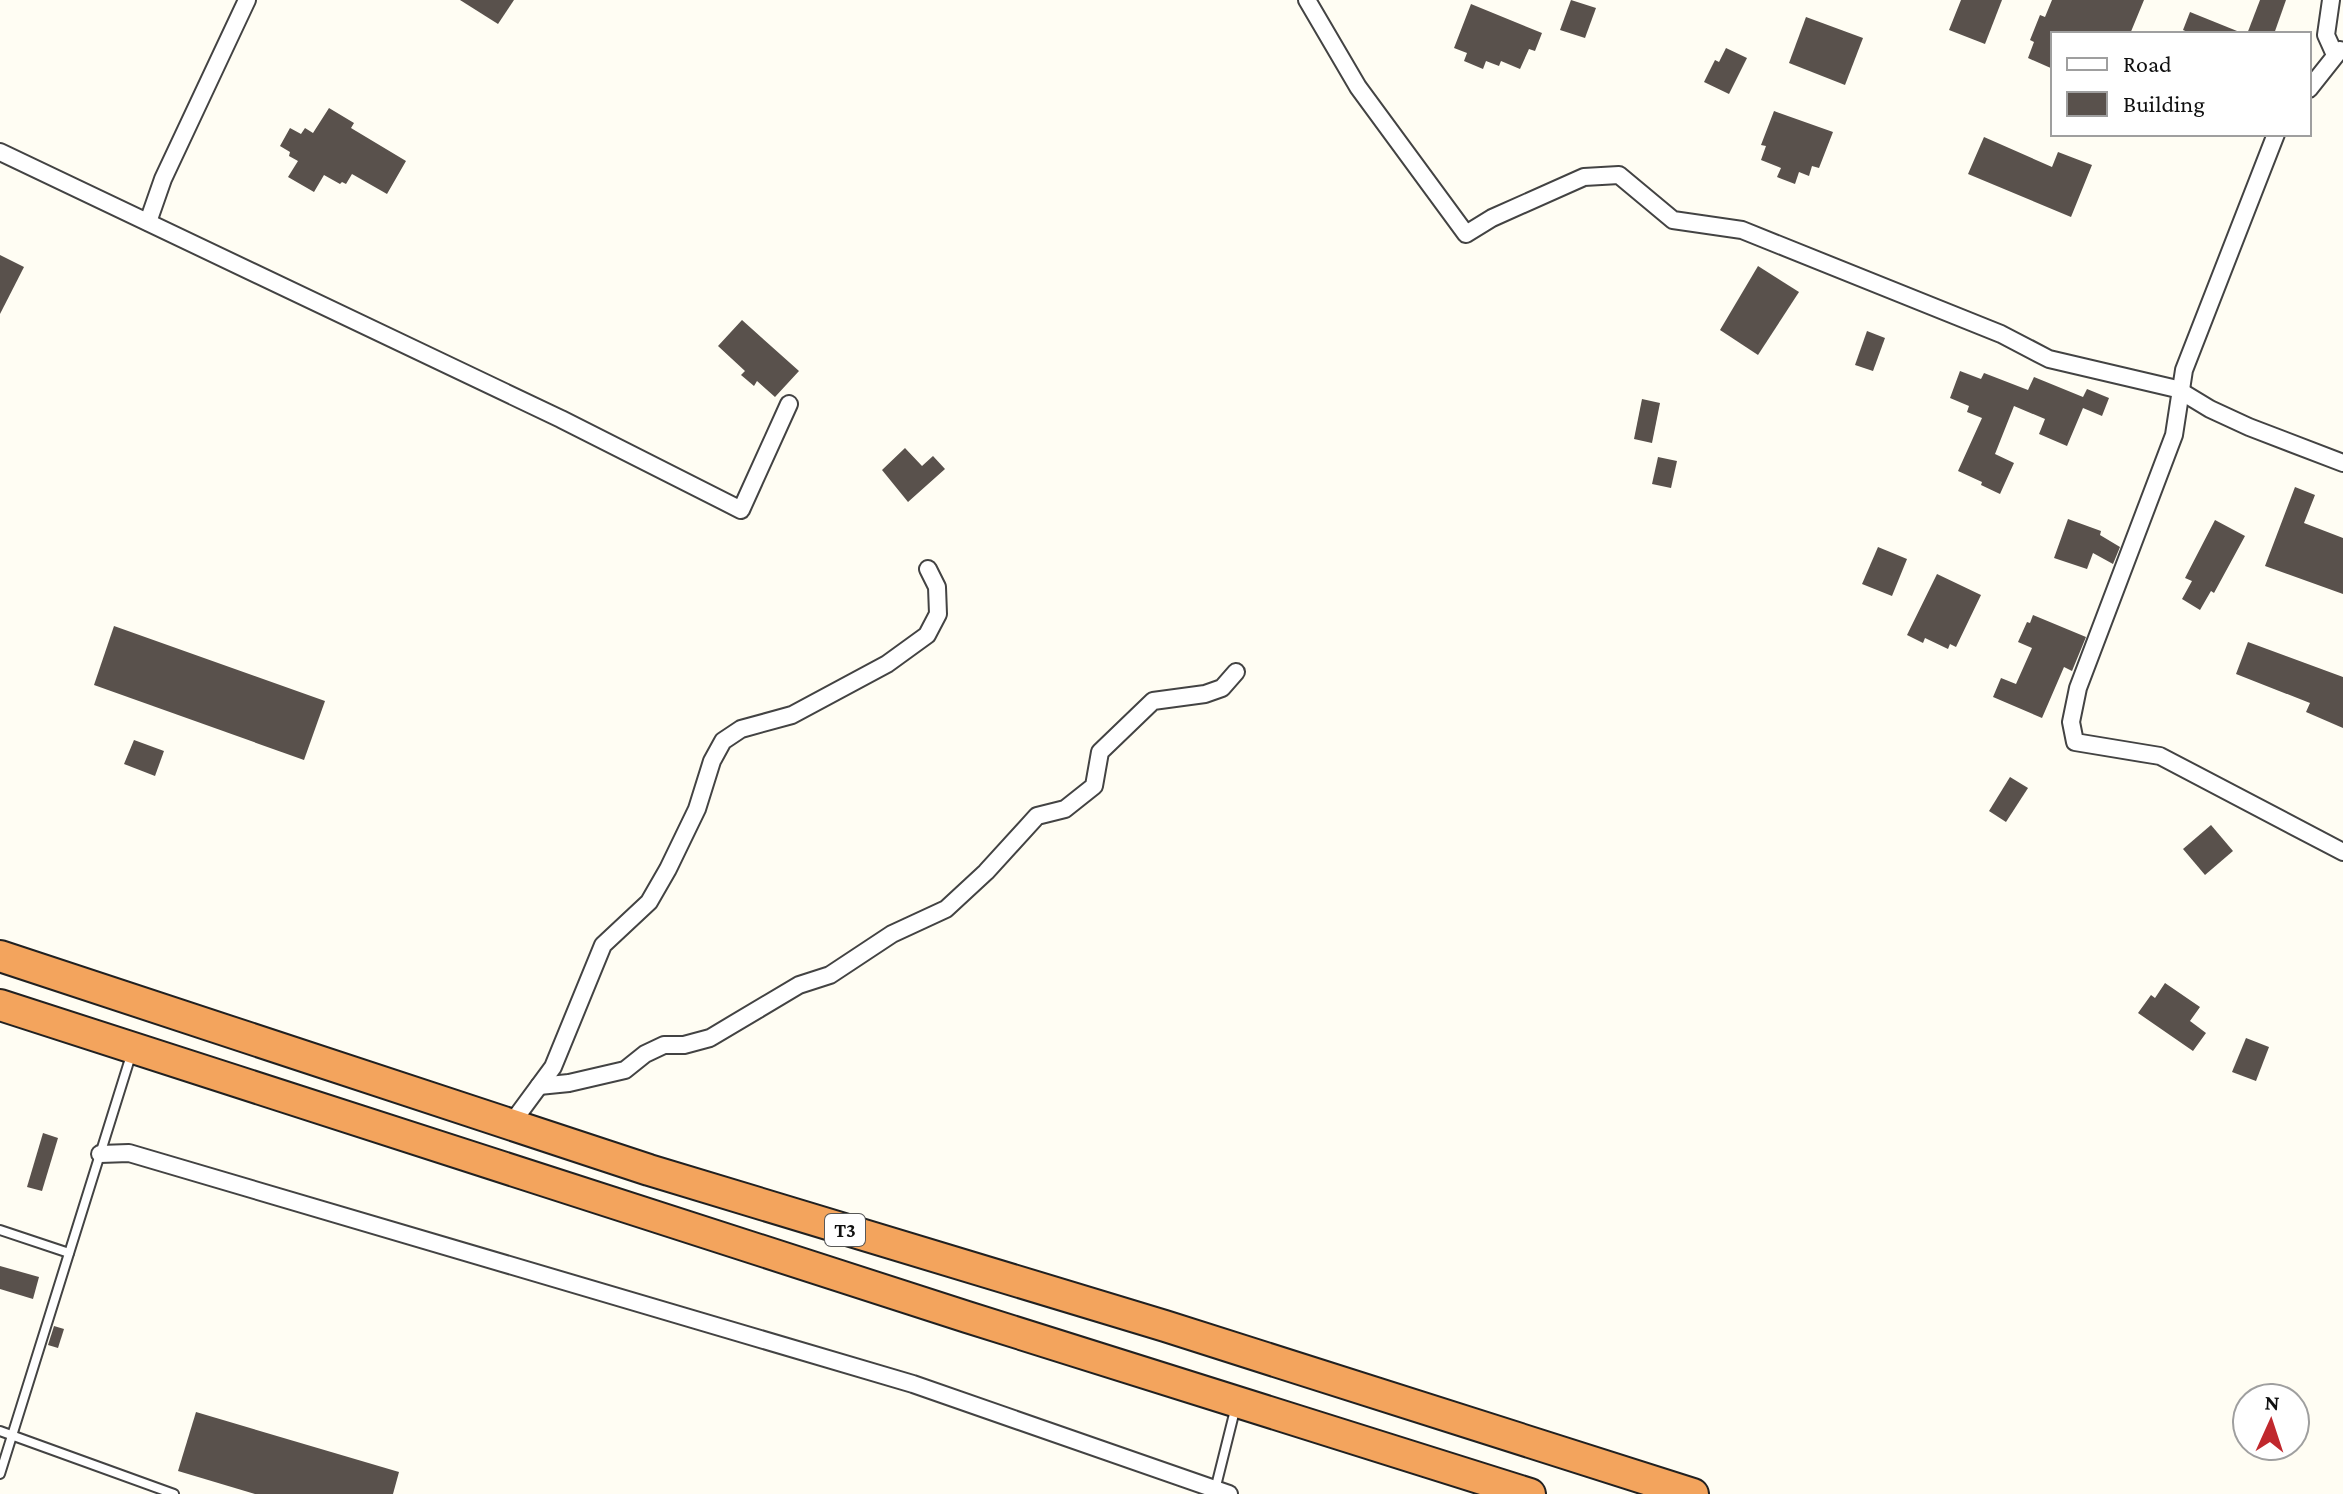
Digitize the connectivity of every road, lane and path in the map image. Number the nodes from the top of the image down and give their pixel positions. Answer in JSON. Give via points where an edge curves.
{"nodes":[{"id":1,"x":247,"y":0,"type":"edge"},
{"id":2,"x":1307,"y":0,"type":"edge"},
{"id":3,"x":2331,"y":0,"type":"edge"},
{"id":4,"x":2339,"y":51,"type":"edge"},
{"id":5,"x":2311,"y":86,"type":"edge"},
{"id":6,"x":2275,"y":136,"type":"edge"},
{"id":7,"x":0,"y":152,"type":"edge"},
{"id":8,"x":148,"y":222,"type":"junction"},
{"id":9,"x":2181,"y":391,"type":"junction"},
{"id":10,"x":789,"y":404,"type":"dead end"},
{"id":11,"x":2343,"y":463,"type":"edge"},
{"id":12,"x":928,"y":569,"type":"dead end"},
{"id":13,"x":1236,"y":672,"type":"dead end"},
{"id":14,"x":2343,"y":852,"type":"edge"},
{"id":15,"x":0,"y":956,"type":"edge"},
{"id":16,"x":0,"y":1005,"type":"edge"},
{"id":17,"x":133,"y":1048,"type":"junction"},
{"id":18,"x":539,"y":1086,"type":"junction"},
{"id":19,"x":511,"y":1124,"type":"junction"},
{"id":20,"x":100,"y":1154,"type":"junction"},
{"id":21,"x":0,"y":1230,"type":"edge"},
{"id":22,"x":69,"y":1253,"type":"junction"},
{"id":23,"x":1237,"y":1402,"type":"junction"},
{"id":24,"x":0,"y":1431,"type":"edge"},
{"id":25,"x":12,"y":1435,"type":"junction"},
{"id":26,"x":0,"y":1474,"type":"edge"},
{"id":27,"x":1220,"y":1492,"type":"edge"},
{"id":28,"x":174,"y":1494,"type":"edge"},
{"id":29,"x":1530,"y":1494,"type":"edge"},
{"id":30,"x":1693,"y":1494,"type":"edge"}],
"edges":[{"from":1,"to":8,"type":"street"},
{"from":2,"to":9,"type":"street","via":[[1358,87],[1466,234],[1584,177],[1619,175],[1673,220],[1742,230],[2001,334],[2049,359]]},
{"from":3,"to":4,"type":"street","via":[[2326,35]]},
{"from":4,"to":5,"type":"street"},
{"from":6,"to":9,"type":"street","via":[[2184,370]]},
{"from":7,"to":8,"type":"street"},
{"from":8,"to":10,"type":"street","via":[[741,510]]},
{"from":9,"to":11,"type":"street","via":[[2249,427]]},
{"from":9,"to":14,"type":"street","via":[[2174,435],[2078,688],[2071,722],[2075,742],[2160,756]]},
{"from":12,"to":18,"type":"street","via":[[937,587],[938,614],[927,635],[887,664],[792,715],[741,729],[723,741],[668,869],[649,902],[603,945],[553,1067]]},
{"from":13,"to":18,"type":"street","via":[[1222,688],[1205,694],[1153,701],[1100,752],[1094,786],[1065,809],[1037,816],[946,909],[710,1038],[664,1045],[625,1070]]},
{"from":15,"to":19,"type":"highway","number":"T3"},
{"from":16,"to":17,"type":"highway","number":"T3"},
{"from":17,"to":20,"type":"lane"},
{"from":17,"to":23,"type":"highway","number":"T3"},
{"from":18,"to":19,"type":"street"},
{"from":19,"to":30,"type":"highway","number":"T3"},
{"from":20,"to":22,"type":"lane"},
{"from":20,"to":27,"type":"street","via":[[129,1153],[913,1384]]},
{"from":21,"to":22,"type":"lane"},
{"from":22,"to":25,"type":"lane"},
{"from":23,"to":27,"type":"lane"},
{"from":23,"to":29,"type":"highway","number":"T3"},
{"from":24,"to":25,"type":"lane"},
{"from":25,"to":26,"type":"lane"},
{"from":25,"to":28,"type":"lane"}]}
